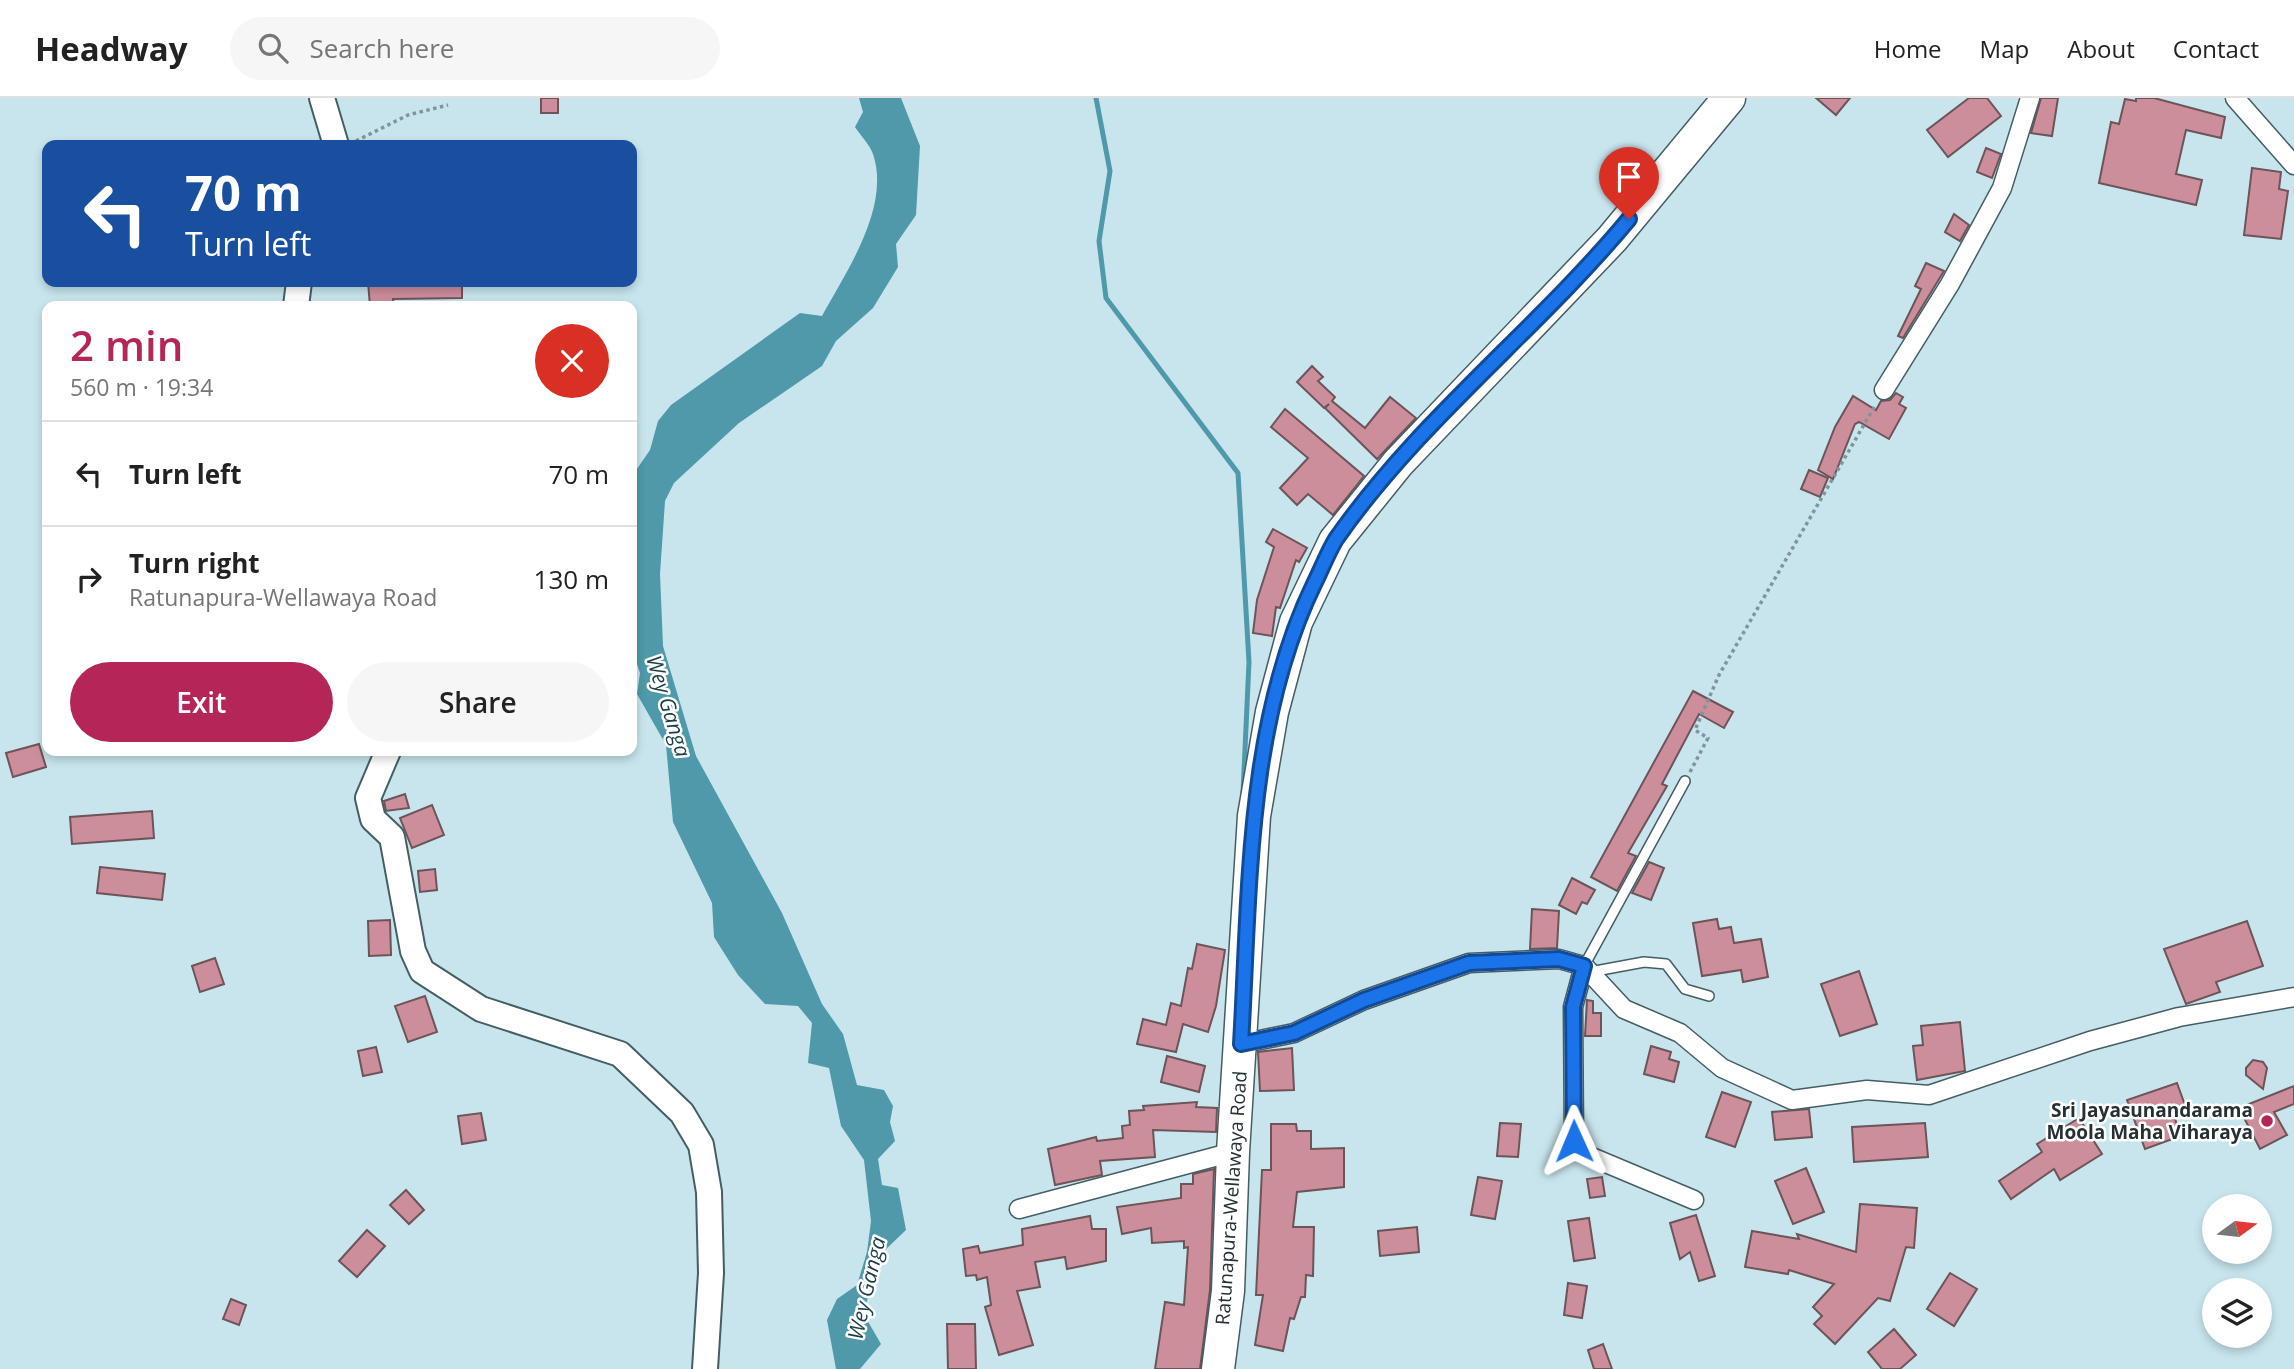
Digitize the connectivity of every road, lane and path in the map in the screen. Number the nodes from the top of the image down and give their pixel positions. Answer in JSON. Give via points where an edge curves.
{"nodes":[{"id":1,"x":322,"y":98,"type":"edge"},
{"id":2,"x":1729,"y":98,"type":"edge"},
{"id":3,"x":2030,"y":98,"type":"edge"},
{"id":4,"x":2235,"y":98,"type":"edge"},
{"id":5,"x":448,"y":105,"type":"dead end"},
{"id":6,"x":342,"y":140,"type":"edge"},
{"id":7,"x":353,"y":140,"type":"edge"},
{"id":8,"x":2294,"y":164,"type":"edge"},
{"id":9,"x":1884,"y":390,"type":"joint"},
{"id":10,"x":386,"y":756,"type":"edge"},
{"id":11,"x":1685,"y":781,"type":"joint"},
{"id":12,"x":1587,"y":969,"type":"junction"},
{"id":13,"x":1709,"y":996,"type":"dead end"},
{"id":14,"x":2294,"y":997,"type":"edge"},
{"id":15,"x":1241,"y":1044,"type":"junction"},
{"id":16,"x":1233,"y":1152,"type":"junction"},
{"id":17,"x":1694,"y":1200,"type":"dead end"},
{"id":18,"x":1019,"y":1209,"type":"dead end"},
{"id":19,"x":705,"y":1369,"type":"edge"},
{"id":20,"x":1218,"y":1369,"type":"edge"}],
"edges":[{"from":1,"to":6,"type":"street"},
{"from":2,"to":15,"type":"highway","name":"Ratunapura-Wellawaya Road","via":[[1612,239],[1398,463],[1335,541],[1296,622],[1272,712],[1254,816]]},
{"from":3,"to":9,"type":"street","via":[[2001,188],[1950,284]]},
{"from":4,"to":8,"type":"street"},
{"from":5,"to":7,"type":"path","via":[[408,115]]},
{"from":9,"to":11,"type":"path","via":[[1719,675],[1695,730],[1708,738]]},
{"from":10,"to":19,"type":"street","via":[[368,797],[373,819],[391,837],[413,951],[422,971],[481,1009],[620,1054],[682,1113],[701,1145],[709,1192],[711,1273]]},
{"from":11,"to":12,"type":"lane"},
{"from":12,"to":13,"type":"lane","via":[[1666,964],[1685,989]]},
{"from":12,"to":14,"type":"street","via":[[1624,1009],[1680,1033],[1722,1068],[1792,1100],[1867,1090],[1928,1095],[2179,1017]]},
{"from":12,"to":15,"type":"street","via":[[1559,959],[1469,963],[1364,1000],[1294,1033]]},
{"from":12,"to":17,"type":"street","via":[[1573,1007],[1574,1141],[1582,1153]]},
{"from":15,"to":16,"type":"highway","name":"Ratunapura-Wellawaya Road"},
{"from":16,"to":18,"type":"street"},
{"from":16,"to":20,"type":"highway","name":"Ratunapura-Wellawaya Road","via":[[1228,1292]]}]}
